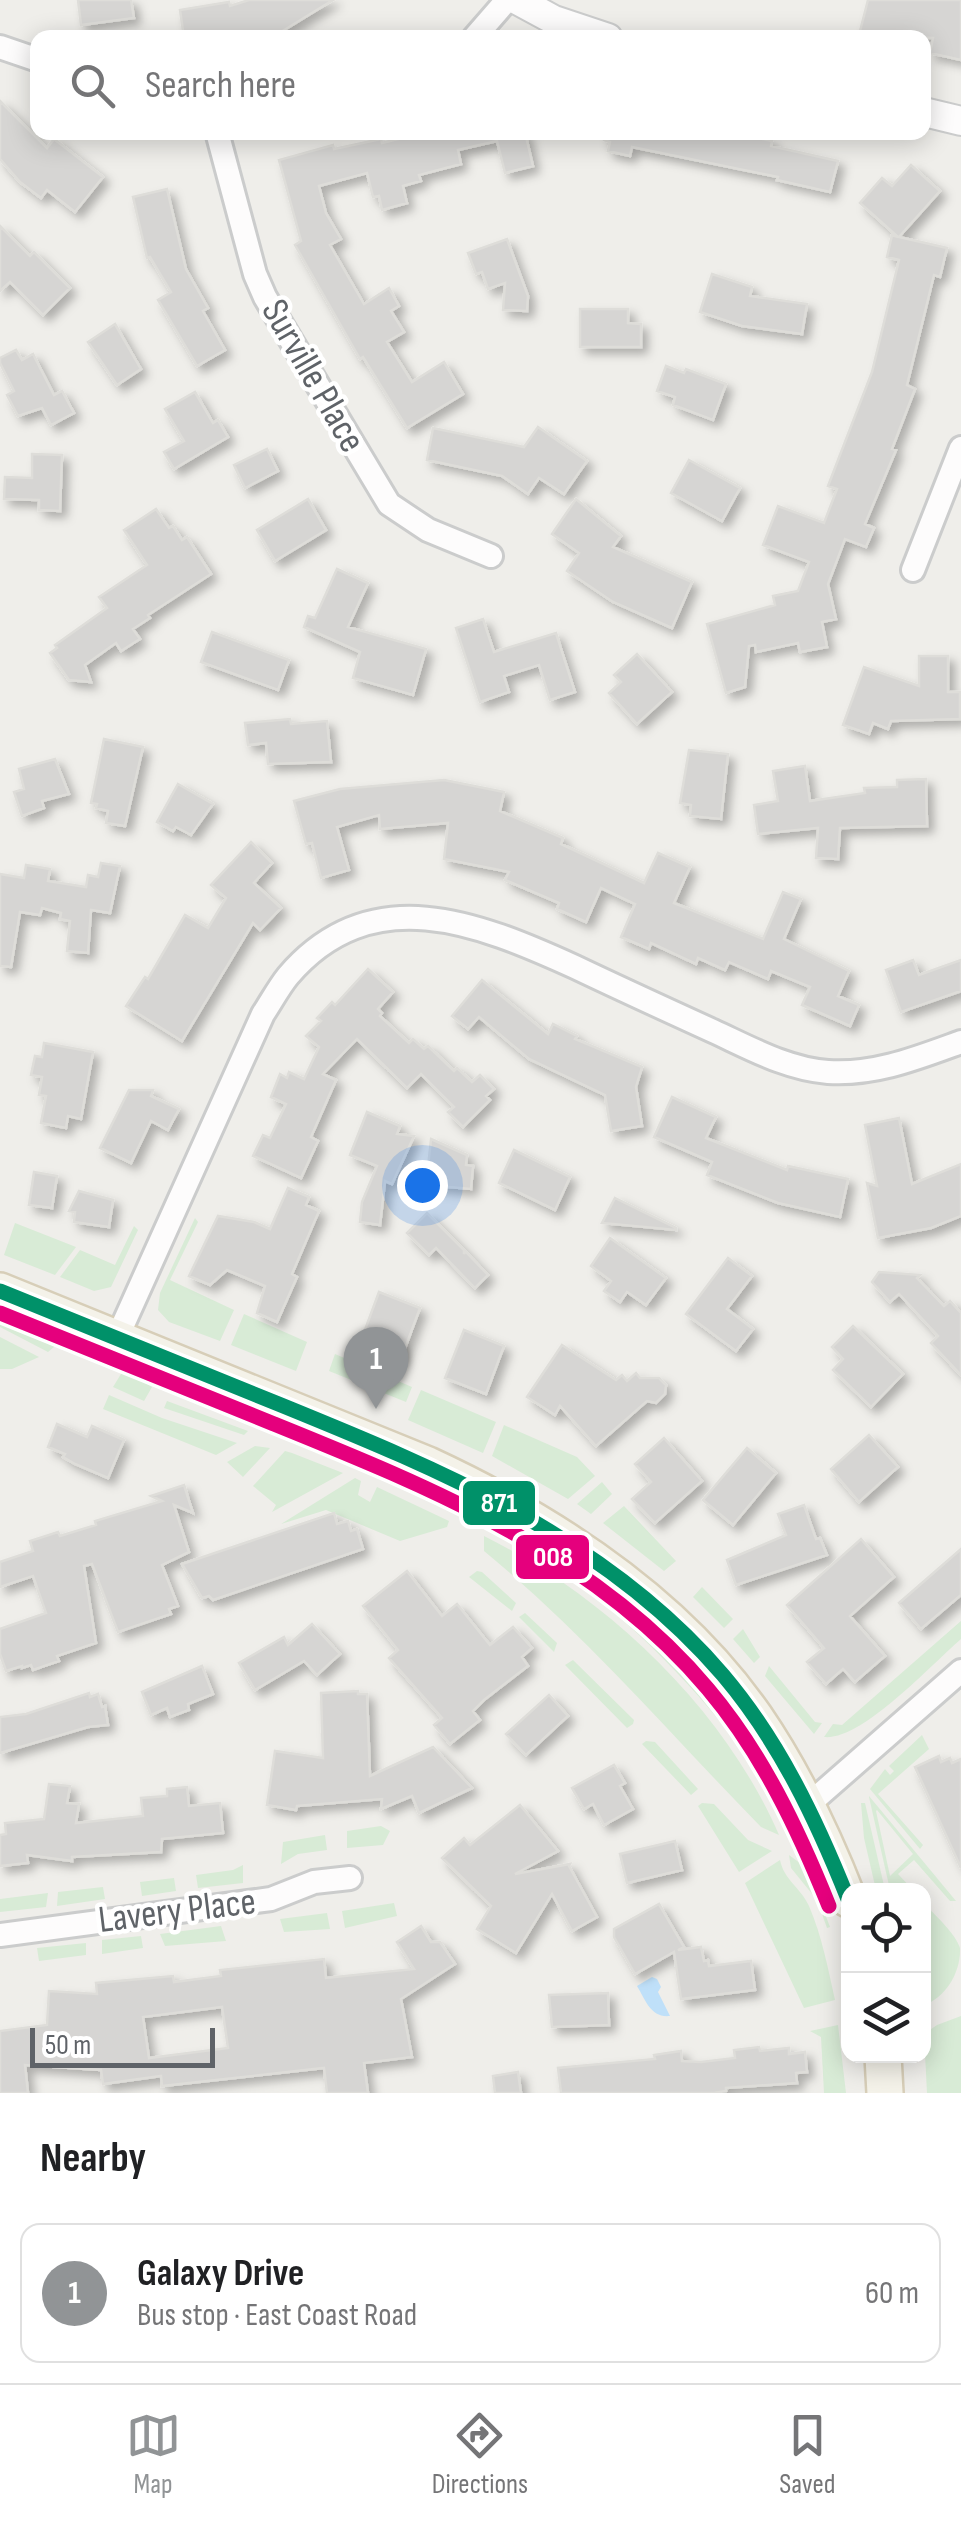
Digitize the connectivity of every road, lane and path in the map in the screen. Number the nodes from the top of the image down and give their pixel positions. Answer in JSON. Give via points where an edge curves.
{"nodes":[{"id":1,"x":507,"y":0,"type":"edge"},
{"id":2,"x":516,"y":0,"type":"edge"},
{"id":3,"x":481,"y":30,"type":"edge"},
{"id":4,"x":584,"y":30,"type":"edge"},
{"id":5,"x":0,"y":47,"type":"edge"},
{"id":6,"x":30,"y":57,"type":"edge"},
{"id":7,"x":931,"y":114,"type":"edge"},
{"id":8,"x":961,"y":121,"type":"edge"},
{"id":9,"x":220,"y":140,"type":"edge"},
{"id":10,"x":961,"y":448,"type":"edge"},
{"id":11,"x":491,"y":556,"type":"dead end"},
{"id":12,"x":913,"y":570,"type":"dead end"},
{"id":13,"x":961,"y":1042,"type":"edge"},
{"id":14,"x":0,"y":1291,"type":"edge"},
{"id":15,"x":117,"y":1338,"type":"junction"},
{"id":16,"x":961,"y":1671,"type":"edge"},
{"id":17,"x":808,"y":1805,"type":"junction"},
{"id":18,"x":350,"y":1878,"type":"dead end"},
{"id":19,"x":841,"y":1883,"type":"edge"},
{"id":20,"x":0,"y":1935,"type":"edge"},
{"id":21,"x":883,"y":2063,"type":"edge"},
{"id":22,"x":885,"y":2093,"type":"edge"}],
"edges":[{"from":1,"to":3,"type":"street"},
{"from":2,"to":4,"type":"street"},
{"from":5,"to":6,"type":"street"},
{"from":7,"to":8,"type":"street"},
{"from":9,"to":11,"type":"street","name":"Surville Place","via":[[265,297],[389,504],[428,530]]},
{"from":10,"to":12,"type":"street"},
{"from":13,"to":15,"type":"street","via":[[869,1071],[826,1072],[778,1061],[470,924],[429,916],[378,921],[340,934],[288,977],[263,1014]]},
{"from":14,"to":15,"type":"main road"},
{"from":15,"to":17,"type":"main road","via":[[474,1486],[570,1541],[647,1601],[704,1657],[753,1714]]},
{"from":16,"to":17,"type":"street"},
{"from":17,"to":19,"type":"main road"},
{"from":18,"to":20,"type":"street","name":"Lavery Place","via":[[314,1882],[271,1899]]},
{"from":21,"to":22,"type":"main road"}]}
